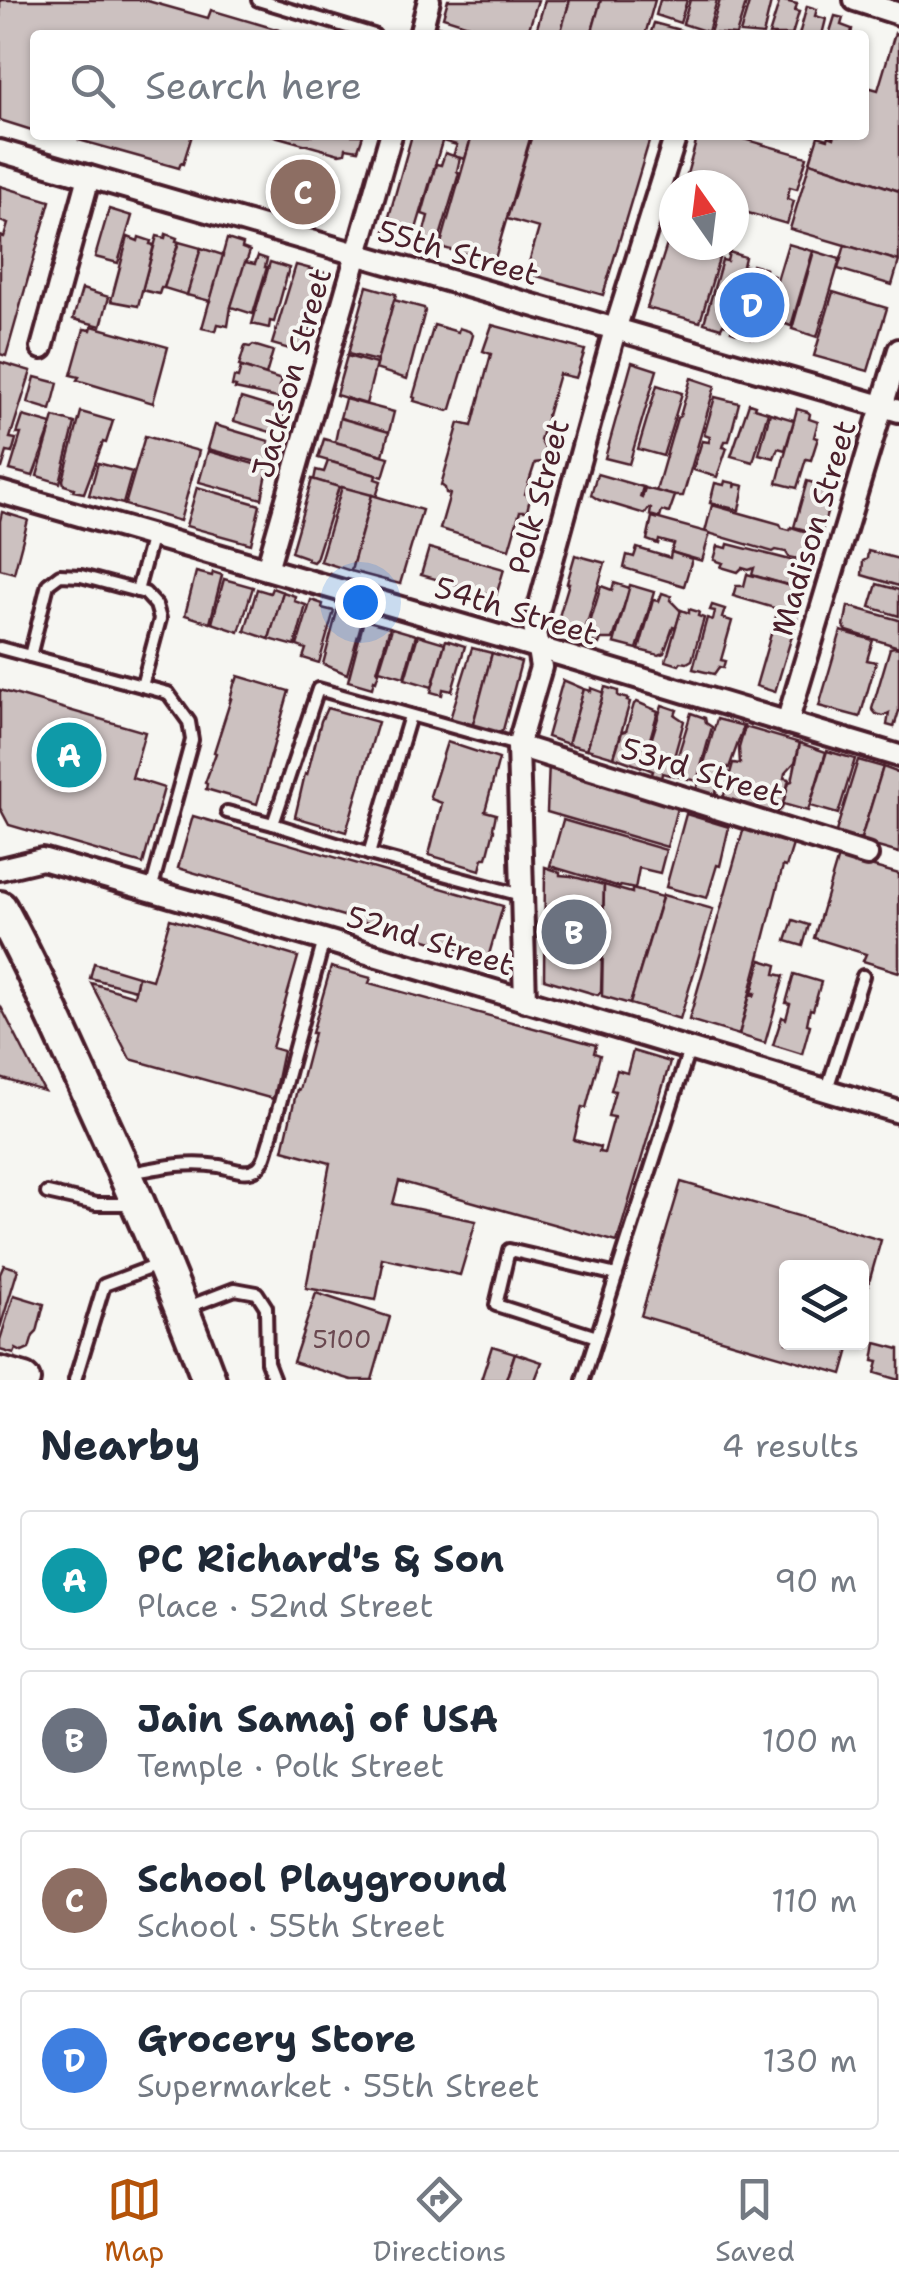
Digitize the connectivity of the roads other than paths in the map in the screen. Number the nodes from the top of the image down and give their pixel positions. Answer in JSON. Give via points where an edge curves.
{"nodes":[{"id":1,"x":258,"y":0,"type":"edge"},
{"id":2,"x":430,"y":0,"type":"edge"},
{"id":3,"x":855,"y":0,"type":"edge"},
{"id":4,"x":899,"y":14,"type":"edge"},
{"id":5,"x":357,"y":30,"type":"edge"},
{"id":6,"x":427,"y":30,"type":"edge"},
{"id":7,"x":390,"y":140,"type":"edge"},
{"id":8,"x":674,"y":140,"type":"edge"},
{"id":9,"x":0,"y":151,"type":"edge"},
{"id":10,"x":89,"y":177,"type":"junction"},
{"id":11,"x":356,"y":255,"type":"junction"},
{"id":12,"x":616,"y":330,"type":"junction"},
{"id":13,"x":42,"y":348,"type":"dead end"},
{"id":14,"x":899,"y":350,"type":"edge"},
{"id":15,"x":891,"y":409,"type":"edge"},
{"id":16,"x":0,"y":492,"type":"edge"},
{"id":17,"x":152,"y":536,"type":"junction"},
{"id":18,"x":267,"y":569,"type":"junction"},
{"id":19,"x":137,"y":591,"type":"junction"},
{"id":20,"x":0,"y":648,"type":"edge"},
{"id":21,"x":538,"y":648,"type":"junction"},
{"id":22,"x":30,"y":656,"type":"junction"},
{"id":23,"x":142,"y":686,"type":"junction"},
{"id":24,"x":410,"y":716,"type":"junction"},
{"id":25,"x":787,"y":723,"type":"junction"},
{"id":26,"x":518,"y":746,"type":"junction"},
{"id":27,"x":899,"y":756,"type":"edge"},
{"id":28,"x":227,"y":812,"type":"dead end"},
{"id":29,"x":273,"y":824,"type":"junction"},
{"id":30,"x":369,"y":854,"type":"junction"},
{"id":31,"x":867,"y":856,"type":"dead end"},
{"id":32,"x":0,"y":869,"type":"edge"},
{"id":33,"x":150,"y":891,"type":"junction"},
{"id":34,"x":523,"y":895,"type":"junction"},
{"id":35,"x":0,"y":908,"type":"edge"},
{"id":36,"x":324,"y":940,"type":"junction"},
{"id":37,"x":11,"y":945,"type":"edge"},
{"id":38,"x":862,"y":976,"type":"dead end"},
{"id":39,"x":525,"y":1002,"type":"junction"},
{"id":40,"x":689,"y":1050,"type":"junction"},
{"id":41,"x":826,"y":1090,"type":"junction"},
{"id":42,"x":899,"y":1112,"type":"edge"},
{"id":43,"x":132,"y":1189,"type":"junction"},
{"id":44,"x":47,"y":1193,"type":"dead end"},
{"id":45,"x":163,"y":1262,"type":"junction"},
{"id":46,"x":617,"y":1275,"type":"junction"},
{"id":47,"x":182,"y":1308,"type":"junction"},
{"id":48,"x":597,"y":1336,"type":"junction"},
{"id":49,"x":0,"y":1372,"type":"edge"},
{"id":50,"x":24,"y":1380,"type":"edge"},
{"id":51,"x":75,"y":1380,"type":"edge"},
{"id":52,"x":209,"y":1380,"type":"edge"},
{"id":53,"x":274,"y":1380,"type":"edge"},
{"id":54,"x":583,"y":1380,"type":"edge"}],
"edges":[{"from":1,"to":5,"type":"lane"},
{"from":2,"to":6,"type":"street"},
{"from":3,"to":4,"type":"street"},
{"from":7,"to":11,"type":"street","name":"Jackson Street"},
{"from":8,"to":12,"type":"street","name":"Polk Street"},
{"from":9,"to":10,"type":"street","name":"55th Street"},
{"from":10,"to":11,"type":"street","name":"55th Street"},
{"from":10,"to":13,"type":"street"},
{"from":11,"to":12,"type":"street","name":"55th Street"},
{"from":11,"to":18,"type":"street","name":"Jackson Street"},
{"from":12,"to":15,"type":"street","name":"55th Street"},
{"from":12,"to":21,"type":"street","name":"Polk Street","via":[[534,626]]},
{"from":14,"to":15,"type":"street","name":"Madison Street"},
{"from":15,"to":25,"type":"street","name":"Madison Street"},
{"from":16,"to":17,"type":"street","name":"54th Street"},
{"from":17,"to":18,"type":"street","name":"54th Street"},
{"from":17,"to":19,"type":"lane"},
{"from":18,"to":21,"type":"street","name":"54th Street"},
{"from":19,"to":22,"type":"lane","via":[[60,575],[48,584]]},
{"from":19,"to":23,"type":"lane","via":[[156,605],[160,619]]},
{"from":20,"to":22,"type":"lane"},
{"from":21,"to":25,"type":"street","name":"54th Street"},
{"from":21,"to":26,"type":"street","name":"Polk Street","via":[[541,667]]},
{"from":22,"to":23,"type":"lane"},
{"from":23,"to":33,"type":"lane","via":[[168,693],[189,722],[192,740]]},
{"from":24,"to":26,"type":"lane"},
{"from":24,"to":29,"type":"lane","via":[[318,689]]},
{"from":24,"to":30,"type":"lane"},
{"from":25,"to":27,"type":"street","name":"54th Street"},
{"from":26,"to":31,"type":"street","name":"53rd Street"},
{"from":26,"to":34,"type":"street","name":"Polk Street"},
{"from":28,"to":29,"type":"lane"},
{"from":29,"to":30,"type":"lane"},
{"from":30,"to":34,"type":"lane"},
{"from":32,"to":33,"type":"street","name":"52nd Street","via":[[42,859]]},
{"from":33,"to":36,"type":"street","name":"52nd Street"},
{"from":34,"to":39,"type":"street","name":"Polk Street"},
{"from":35,"to":37,"type":"main road"},
{"from":36,"to":39,"type":"street","name":"52nd Street"},
{"from":36,"to":43,"type":"lane","via":[[261,1166],[246,1172],[181,1163]]},
{"from":37,"to":43,"type":"main road"},
{"from":38,"to":41,"type":"lane"},
{"from":39,"to":40,"type":"street","name":"52nd Street"},
{"from":40,"to":41,"type":"street","name":"52nd Street"},
{"from":40,"to":46,"type":"lane"},
{"from":41,"to":42,"type":"street","name":"52nd Street"},
{"from":43,"to":44,"type":"lane","via":[[96,1204]]},
{"from":43,"to":45,"type":"main road"},
{"from":45,"to":47,"type":"main road"},
{"from":45,"to":51,"type":"lane","via":[[104,1285]]},
{"from":46,"to":48,"type":"lane"},
{"from":46,"to":48,"type":"lane","via":[[509,1250],[496,1305]]},
{"from":47,"to":52,"type":"main road"},
{"from":47,"to":53,"type":"lane","via":[[235,1290],[257,1292],[266,1308]]},
{"from":48,"to":54,"type":"lane"},
{"from":49,"to":50,"type":"street"}]}
